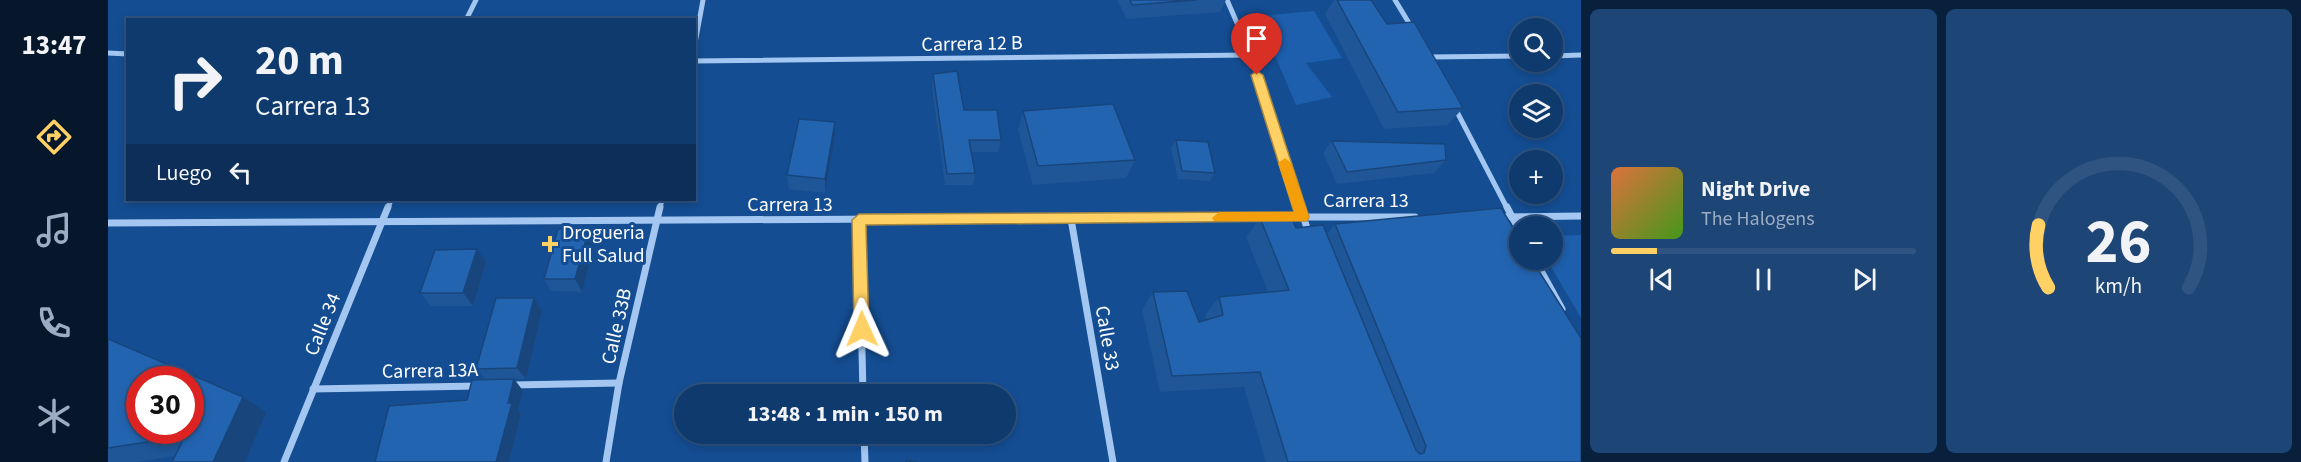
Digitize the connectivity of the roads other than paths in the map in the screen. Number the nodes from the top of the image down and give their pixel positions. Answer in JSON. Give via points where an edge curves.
{"nodes":[{"id":1,"x":476,"y":0,"type":"edge"},
{"id":2,"x":703,"y":0,"type":"edge"},
{"id":3,"x":1227,"y":0,"type":"edge"},
{"id":4,"x":1395,"y":0,"type":"edge"},
{"id":5,"x":467,"y":18,"type":"edge"},
{"id":6,"x":696,"y":38,"type":"edge"},
{"id":7,"x":1418,"y":38,"type":"edge"},
{"id":8,"x":1423,"y":47,"type":"edge"},
{"id":9,"x":108,"y":53,"type":"edge"},
{"id":10,"x":126,"y":54,"type":"edge"},
{"id":11,"x":1251,"y":55,"type":"junction"},
{"id":12,"x":1581,"y":55,"type":"edge"},
{"id":13,"x":1509,"y":56,"type":"edge"},
{"id":14,"x":1563,"y":56,"type":"edge"},
{"id":15,"x":1429,"y":57,"type":"junction"},
{"id":16,"x":696,"y":61,"type":"edge"},
{"id":17,"x":1434,"y":68,"type":"edge"},
{"id":18,"x":1451,"y":100,"type":"edge"},
{"id":19,"x":391,"y":201,"type":"edge"},
{"id":20,"x":662,"y":201,"type":"edge"},
{"id":21,"x":1510,"y":216,"type":"edge"},
{"id":22,"x":1563,"y":216,"type":"edge"},
{"id":23,"x":1581,"y":216,"type":"edge"},
{"id":24,"x":1302,"y":217,"type":"junction"},
{"id":25,"x":1418,"y":217,"type":"edge"},
{"id":26,"x":1488,"y":217,"type":"edge"},
{"id":27,"x":1509,"y":217,"type":"edge"},
{"id":28,"x":1071,"y":219,"type":"junction"},
{"id":29,"x":859,"y":220,"type":"junction"},
{"id":30,"x":657,"y":221,"type":"junction"},
{"id":31,"x":382,"y":222,"type":"junction"},
{"id":32,"x":108,"y":223,"type":"edge"},
{"id":33,"x":1311,"y":239,"type":"edge"},
{"id":34,"x":1541,"y":270,"type":"edge"},
{"id":35,"x":1564,"y":311,"type":"edge"},
{"id":36,"x":619,"y":383,"type":"junction"},
{"id":37,"x":863,"y":384,"type":"edge"},
{"id":38,"x":490,"y":386,"type":"edge"},
{"id":39,"x":502,"y":386,"type":"edge"},
{"id":40,"x":314,"y":389,"type":"junction"},
{"id":41,"x":864,"y":444,"type":"edge"},
{"id":42,"x":284,"y":462,"type":"edge"},
{"id":43,"x":606,"y":462,"type":"edge"},
{"id":44,"x":865,"y":462,"type":"edge"},
{"id":45,"x":1113,"y":462,"type":"edge"}],
"edges":[{"from":1,"to":5,"type":"street"},
{"from":2,"to":6,"type":"street"},
{"from":3,"to":11,"type":"street"},
{"from":4,"to":7,"type":"street"},
{"from":8,"to":15,"type":"street"},
{"from":9,"to":10,"type":"street"},
{"from":11,"to":16,"type":"street","name":"Carrera 12 B"},
{"from":11,"to":24,"type":"street"},
{"from":12,"to":14,"type":"street"},
{"from":13,"to":15,"type":"street"},
{"from":15,"to":17,"type":"street"},
{"from":18,"to":21,"type":"street"},
{"from":19,"to":31,"type":"street","name":"Calle 34"},
{"from":20,"to":30,"type":"street","name":"Calle 33B"},
{"from":22,"to":23,"type":"street"},
{"from":24,"to":25,"type":"street","name":"Carrera 13"},
{"from":24,"to":28,"type":"street","name":"Carrera 13"},
{"from":24,"to":33,"type":"street"},
{"from":26,"to":27,"type":"street"},
{"from":28,"to":29,"type":"street","name":"Carrera 13"},
{"from":28,"to":45,"type":"street","name":"Calle 33"},
{"from":29,"to":30,"type":"street","name":"Carrera 13"},
{"from":29,"to":37,"type":"street"},
{"from":30,"to":31,"type":"street","name":"Carrera 13"},
{"from":30,"to":36,"type":"street","name":"Calle 33B"},
{"from":31,"to":32,"type":"street","name":"Carrera 13"},
{"from":31,"to":40,"type":"street","name":"Calle 34"},
{"from":34,"to":35,"type":"street"},
{"from":36,"to":39,"type":"street","name":"Carrera 13A"},
{"from":36,"to":43,"type":"street","name":"Calle 33B"},
{"from":38,"to":40,"type":"street","name":"Carrera 13A"},
{"from":40,"to":42,"type":"street","name":"Calle 34"},
{"from":41,"to":44,"type":"street"}]}
